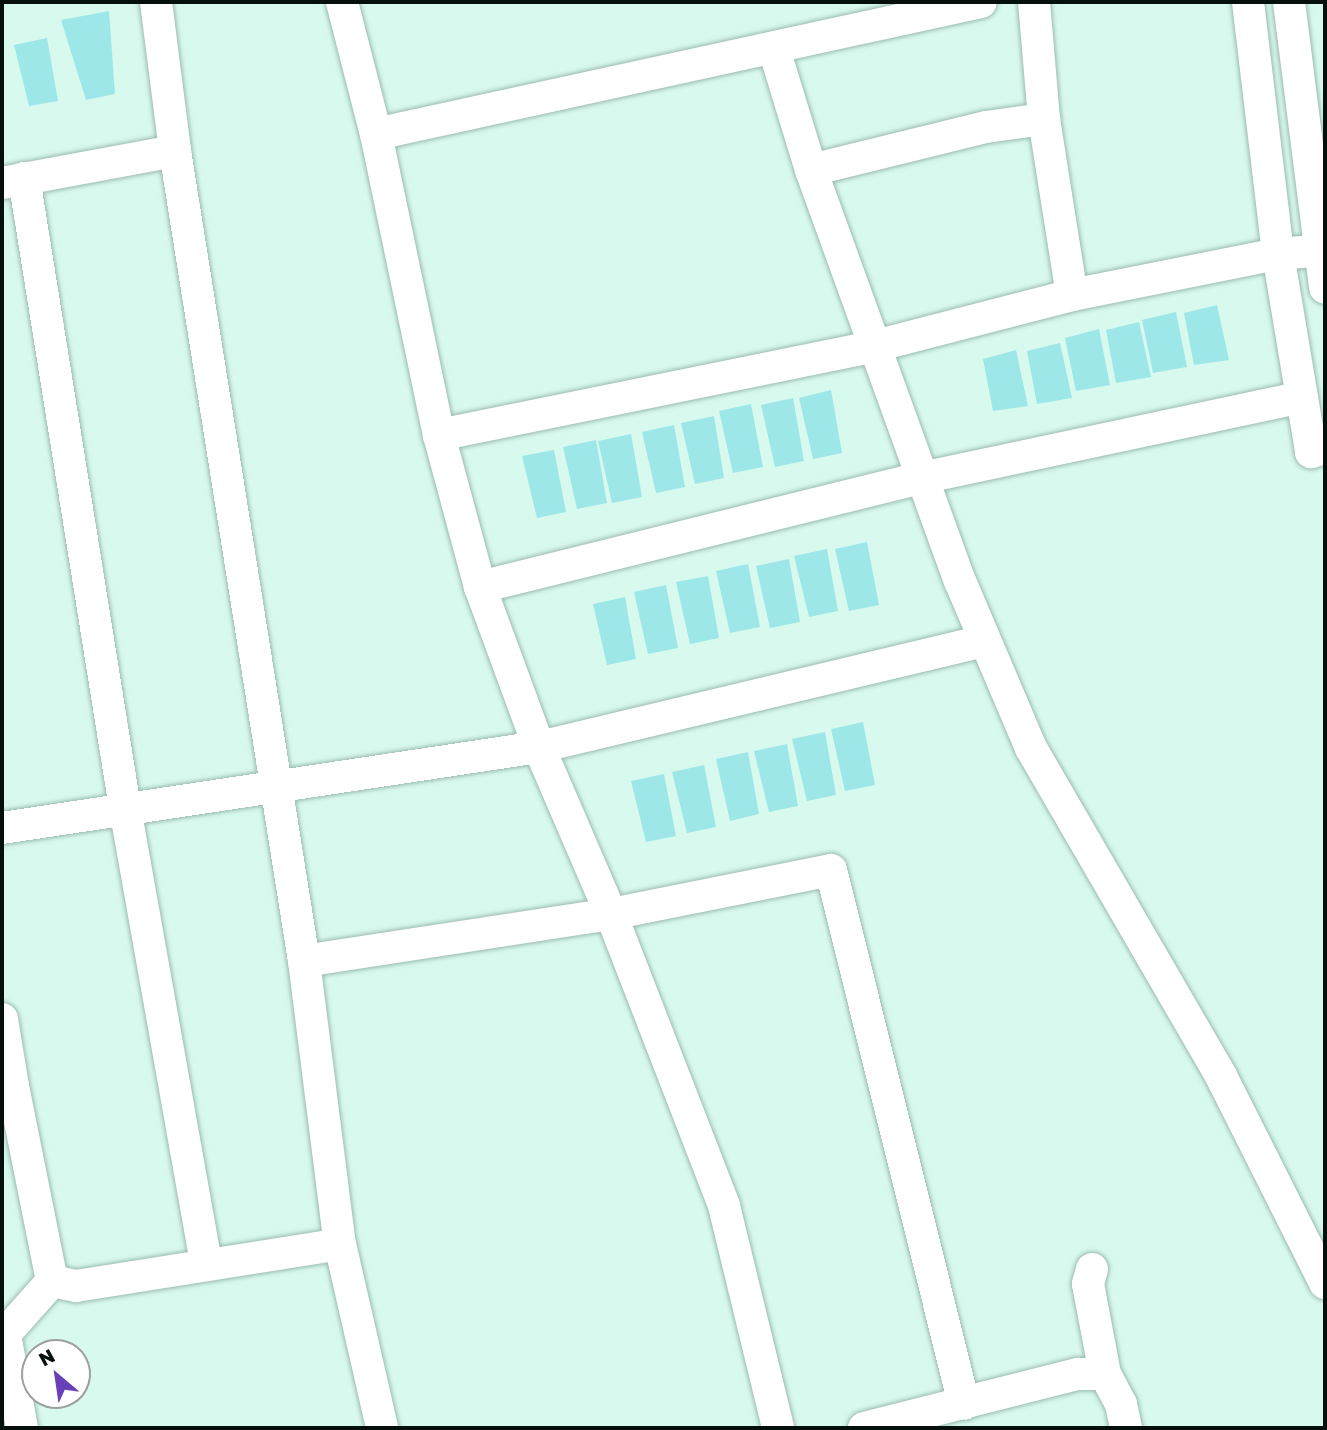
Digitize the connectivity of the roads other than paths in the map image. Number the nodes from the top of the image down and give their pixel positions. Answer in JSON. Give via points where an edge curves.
{"nodes":[{"id":1,"x":156,"y":2,"type":"edge"},
{"id":2,"x":342,"y":2,"type":"edge"},
{"id":3,"x":981,"y":2,"type":"edge"},
{"id":4,"x":1034,"y":2,"type":"edge"},
{"id":5,"x":1248,"y":2,"type":"edge"},
{"id":6,"x":1289,"y":2,"type":"edge"},
{"id":7,"x":774,"y":49,"type":"junction"},
{"id":8,"x":1044,"y":119,"type":"junction"},
{"id":9,"x":376,"y":134,"type":"junction"},
{"id":10,"x":175,"y":151,"type":"junction"},
{"id":11,"x":811,"y":170,"type":"junction"},
{"id":12,"x":13,"y":180,"type":"edge"},
{"id":13,"x":1322,"y":250,"type":"edge"},
{"id":14,"x":1278,"y":254,"type":"junction"},
{"id":15,"x":1325,"y":288,"type":"edge"},
{"id":16,"x":1072,"y":295,"type":"junction"},
{"id":17,"x":874,"y":346,"type":"junction"},
{"id":18,"x":1302,"y":397,"type":"junction"},
{"id":19,"x":439,"y":435,"type":"junction"},
{"id":20,"x":1318,"y":450,"type":"edge"},
{"id":21,"x":926,"y":477,"type":"junction"},
{"id":22,"x":480,"y":587,"type":"junction"},
{"id":23,"x":985,"y":641,"type":"junction"},
{"id":24,"x":539,"y":747,"type":"junction"},
{"id":25,"x":275,"y":784,"type":"junction"},
{"id":26,"x":125,"y":808,"type":"junction"},
{"id":27,"x":2,"y":828,"type":"edge"},
{"id":28,"x":611,"y":914,"type":"junction"},
{"id":29,"x":304,"y":961,"type":"junction"},
{"id":30,"x":2,"y":1019,"type":"edge"},
{"id":31,"x":7,"y":1087,"type":"edge"},
{"id":32,"x":340,"y":1244,"type":"junction"},
{"id":33,"x":206,"y":1265,"type":"junction"},
{"id":34,"x":1092,"y":1269,"type":"dead end"},
{"id":35,"x":52,"y":1281,"type":"junction"},
{"id":36,"x":1325,"y":1283,"type":"edge"},
{"id":37,"x":1105,"y":1374,"type":"junction"},
{"id":38,"x":964,"y":1404,"type":"junction"},
{"id":39,"x":22,"y":1428,"type":"edge"},
{"id":40,"x":382,"y":1428,"type":"edge"},
{"id":41,"x":778,"y":1428,"type":"edge"},
{"id":42,"x":864,"y":1428,"type":"edge"},
{"id":43,"x":1126,"y":1428,"type":"edge"}],
"edges":[{"from":1,"to":10,"type":"street"},
{"from":2,"to":9,"type":"street"},
{"from":3,"to":7,"type":"street"},
{"from":4,"to":8,"type":"street"},
{"from":5,"to":14,"type":"street"},
{"from":6,"to":13,"type":"street"},
{"from":7,"to":9,"type":"street"},
{"from":7,"to":11,"type":"street"},
{"from":8,"to":11,"type":"street","via":[[986,127]]},
{"from":8,"to":16,"type":"street"},
{"from":9,"to":19,"type":"street"},
{"from":10,"to":12,"type":"street"},
{"from":10,"to":25,"type":"street"},
{"from":11,"to":17,"type":"street"},
{"from":12,"to":26,"type":"street"},
{"from":13,"to":14,"type":"street"},
{"from":13,"to":15,"type":"street"},
{"from":14,"to":16,"type":"street"},
{"from":14,"to":18,"type":"street"},
{"from":16,"to":17,"type":"street"},
{"from":17,"to":19,"type":"street"},
{"from":17,"to":21,"type":"street"},
{"from":18,"to":20,"type":"street"},
{"from":18,"to":21,"type":"street"},
{"from":19,"to":22,"type":"street"},
{"from":21,"to":22,"type":"street"},
{"from":21,"to":23,"type":"street"},
{"from":22,"to":24,"type":"street"},
{"from":23,"to":24,"type":"street"},
{"from":23,"to":36,"type":"street","via":[[1031,748],[1221,1076]]},
{"from":24,"to":25,"type":"street"},
{"from":24,"to":28,"type":"street"},
{"from":25,"to":26,"type":"street"},
{"from":25,"to":29,"type":"street"},
{"from":26,"to":27,"type":"street"},
{"from":26,"to":33,"type":"street"},
{"from":28,"to":29,"type":"street"},
{"from":28,"to":38,"type":"street","via":[[831,870]]},
{"from":28,"to":41,"type":"street","via":[[724,1206]]},
{"from":29,"to":32,"type":"street"},
{"from":30,"to":31,"type":"street"},
{"from":31,"to":35,"type":"street"},
{"from":32,"to":33,"type":"street"},
{"from":32,"to":40,"type":"street"},
{"from":33,"to":35,"type":"street","via":[[76,1286]]},
{"from":34,"to":37,"type":"street","via":[[1088,1284]]},
{"from":35,"to":39,"type":"street","via":[[5,1334]]},
{"from":37,"to":38,"type":"street","via":[[1078,1374]]},
{"from":37,"to":43,"type":"street","via":[[1121,1404]]},
{"from":38,"to":42,"type":"street"}]}
